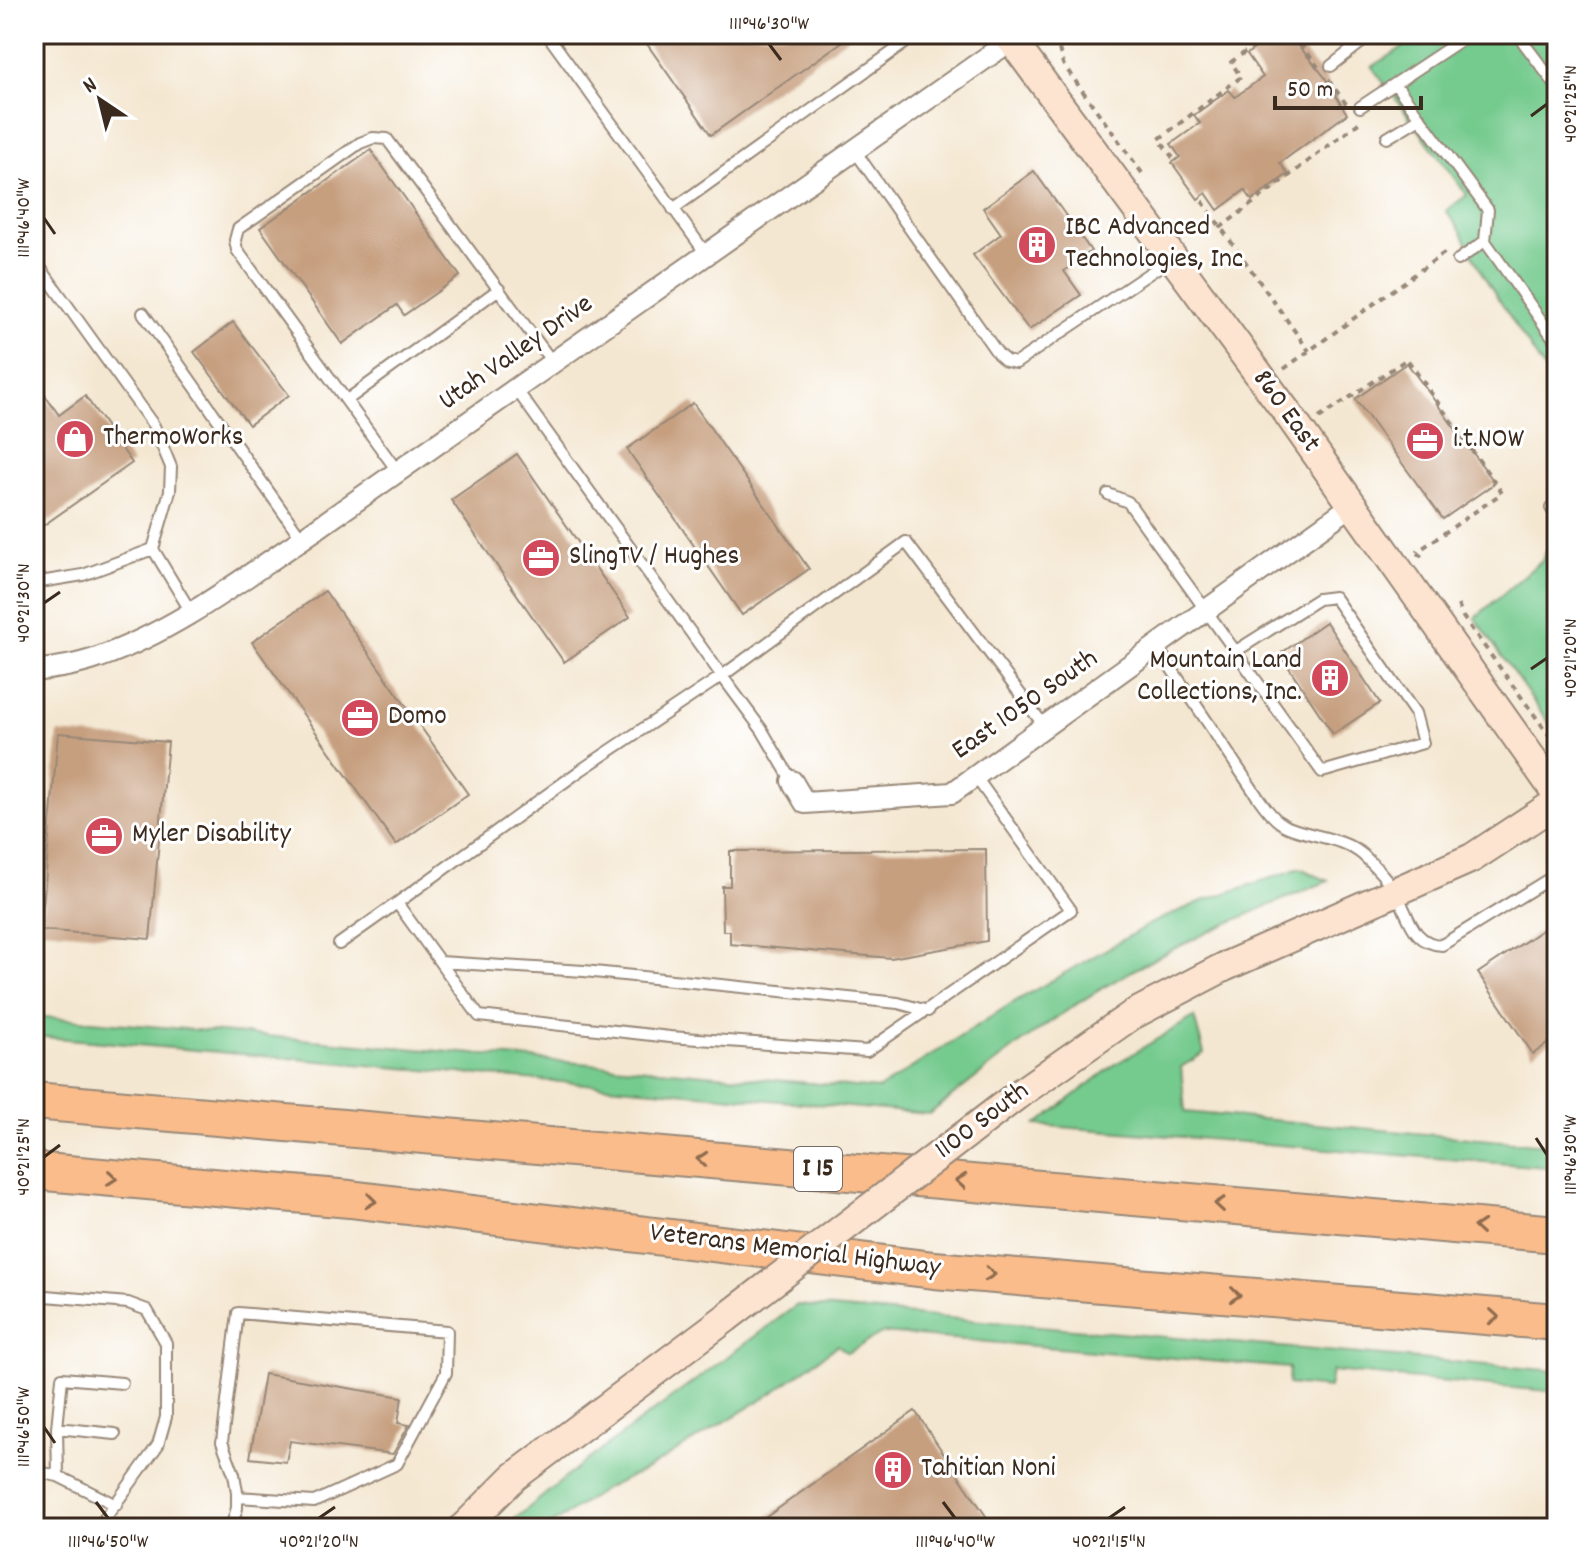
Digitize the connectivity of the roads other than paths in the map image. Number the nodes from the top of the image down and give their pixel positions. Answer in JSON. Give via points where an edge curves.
{"nodes":[{"id":1,"x":547,"y":34,"type":"edge"},
{"id":2,"x":909,"y":34,"type":"edge"},
{"id":3,"x":1372,"y":34,"type":"edge"},
{"id":4,"x":1470,"y":34,"type":"edge"},
{"id":5,"x":1517,"y":34,"type":"edge"},
{"id":6,"x":1013,"y":36,"type":"edge"},
{"id":7,"x":1331,"y":66,"type":"dead end"},
{"id":8,"x":1396,"y":85,"type":"junction"},
{"id":9,"x":1557,"y":87,"type":"edge"},
{"id":10,"x":1360,"y":107,"type":"dead end"},
{"id":11,"x":1420,"y":118,"type":"junction"},
{"id":12,"x":1387,"y":138,"type":"dead end"},
{"id":13,"x":855,"y":151,"type":"junction"},
{"id":14,"x":673,"y":209,"type":"junction"},
{"id":15,"x":1485,"y":241,"type":"junction"},
{"id":16,"x":707,"y":255,"type":"junction"},
{"id":17,"x":1172,"y":258,"type":"junction"},
{"id":18,"x":34,"y":259,"type":"edge"},
{"id":19,"x":1458,"y":260,"type":"dead end"},
{"id":20,"x":499,"y":289,"type":"junction"},
{"id":21,"x":143,"y":313,"type":"dead end"},
{"id":22,"x":1557,"y":343,"type":"edge"},
{"id":23,"x":553,"y":363,"type":"junction"},
{"id":24,"x":516,"y":389,"type":"junction"},
{"id":25,"x":347,"y":400,"type":"junction"},
{"id":26,"x":398,"y":472,"type":"junction"},
{"id":27,"x":1108,"y":494,"type":"dead end"},
{"id":28,"x":1351,"y":506,"type":"junction"},
{"id":29,"x":302,"y":539,"type":"junction"},
{"id":30,"x":153,"y":549,"type":"junction"},
{"id":31,"x":34,"y":583,"type":"edge"},
{"id":32,"x":1207,"y":610,"type":"junction"},
{"id":33,"x":191,"y":612,"type":"junction"},
{"id":34,"x":1157,"y":647,"type":"junction"},
{"id":35,"x":1236,"y":651,"type":"junction"},
{"id":36,"x":34,"y":671,"type":"edge"},
{"id":37,"x":722,"y":676,"type":"junction"},
{"id":38,"x":1045,"y":727,"type":"junction"},
{"id":39,"x":975,"y":776,"type":"junction"},
{"id":40,"x":792,"y":781,"type":"joint"},
{"id":41,"x":1556,"y":803,"type":"edge"},
{"id":42,"x":1557,"y":874,"type":"edge"},
{"id":43,"x":1395,"y":892,"type":"junction"},
{"id":44,"x":397,"y":903,"type":"junction"},
{"id":45,"x":339,"y":944,"type":"dead end"},
{"id":46,"x":440,"y":962,"type":"junction"},
{"id":47,"x":928,"y":1011,"type":"junction"},
{"id":48,"x":34,"y":1101,"type":"edge"},
{"id":49,"x":34,"y":1171,"type":"edge"},
{"id":50,"x":1557,"y":1234,"type":"edge"},
{"id":51,"x":34,"y":1295,"type":"edge"},
{"id":52,"x":1557,"y":1322,"type":"edge"},
{"id":53,"x":122,"y":1383,"type":"dead end"},
{"id":54,"x":57,"y":1428,"type":"junction"},
{"id":55,"x":115,"y":1434,"type":"dead end"},
{"id":56,"x":34,"y":1471,"type":"edge"},
{"id":57,"x":58,"y":1476,"type":"junction"},
{"id":58,"x":237,"y":1497,"type":"junction"},
{"id":59,"x":116,"y":1505,"type":"junction"},
{"id":60,"x":98,"y":1528,"type":"edge"},
{"id":61,"x":231,"y":1528,"type":"edge"},
{"id":62,"x":463,"y":1528,"type":"edge"}],
"edges":[{"from":1,"to":14,"type":"lane"},
{"from":2,"to":14,"type":"lane","via":[[912,38]]},
{"from":3,"to":7,"type":"lane"},
{"from":4,"to":8,"type":"lane"},
{"from":5,"to":9,"type":"lane"},
{"from":6,"to":13,"type":"street","name":"Utah Valley Drive"},
{"from":6,"to":17,"type":"street","name":"860 East"},
{"from":8,"to":10,"type":"lane"},
{"from":8,"to":11,"type":"lane"},
{"from":11,"to":12,"type":"lane"},
{"from":11,"to":15,"type":"lane","via":[[1488,210]]},
{"from":13,"to":16,"type":"street","name":"Utah Valley Drive"},
{"from":13,"to":17,"type":"lane","via":[[1006,361],[1016,363]]},
{"from":14,"to":16,"type":"lane"},
{"from":15,"to":19,"type":"lane"},
{"from":15,"to":22,"type":"lane"},
{"from":16,"to":23,"type":"street","name":"Utah Valley Drive"},
{"from":17,"to":28,"type":"street","name":"860 East"},
{"from":18,"to":30,"type":"lane","via":[[154,426],[171,467],[170,491]]},
{"from":20,"to":23,"type":"lane"},
{"from":20,"to":25,"type":"lane"},
{"from":20,"to":25,"type":"lane","via":[[387,139],[360,143],[238,229],[237,250]]},
{"from":21,"to":29,"type":"lane"},
{"from":23,"to":24,"type":"street","name":"Utah Valley Drive"},
{"from":24,"to":26,"type":"street","name":"Utah Valley Drive"},
{"from":24,"to":37,"type":"lane"},
{"from":25,"to":26,"type":"lane"},
{"from":26,"to":29,"type":"street","name":"Utah Valley Drive"},
{"from":27,"to":32,"type":"lane","via":[[1128,502]]},
{"from":28,"to":32,"type":"street","name":"East 1050 South"},
{"from":28,"to":41,"type":"street","name":"860 East"},
{"from":29,"to":33,"type":"street","name":"Utah Valley Drive"},
{"from":30,"to":31,"type":"lane","via":[[83,575]]},
{"from":30,"to":33,"type":"lane"},
{"from":32,"to":34,"type":"street","name":"East 1050 South"},
{"from":32,"to":35,"type":"lane"},
{"from":33,"to":36,"type":"street","name":"Utah Valley Drive","via":[[99,658]]},
{"from":34,"to":38,"type":"street","name":"East 1050 South"},
{"from":34,"to":43,"type":"lane","via":[[1271,815],[1285,826],[1350,846]]},
{"from":35,"to":35,"type":"lane","via":[[1322,772],[1423,743],[1415,713],[1334,597],[1318,599]]},
{"from":37,"to":38,"type":"lane","via":[[906,542]]},
{"from":37,"to":40,"type":"lane"},
{"from":37,"to":44,"type":"lane"},
{"from":38,"to":39,"type":"street","name":"East 1050 South"},
{"from":39,"to":40,"type":"street","name":"East 1050 South","via":[[952,793],[805,803]]},
{"from":39,"to":47,"type":"lane","via":[[1071,910]]},
{"from":41,"to":43,"type":"street","name":"1100 South","via":[[1472,858]]},
{"from":42,"to":43,"type":"lane","via":[[1442,945],[1427,942],[1414,931]]},
{"from":43,"to":62,"type":"street","name":"1100 South","bridge":true,"via":[[1224,967],[1132,1015],[1016,1096],[514,1477]]},
{"from":44,"to":45,"type":"lane"},
{"from":44,"to":46,"type":"lane"},
{"from":46,"to":47,"type":"lane","via":[[584,971],[898,1003]]},
{"from":46,"to":47,"type":"lane","via":[[479,1016],[670,1037],[867,1051]]},
{"from":50,"to":48,"type":"highway","number":"I 15","one_way":true},
{"from":49,"to":52,"type":"highway","name":"Veterans Memorial Highway","one_way":true,"via":[[350,1199],[934,1270]]},
{"from":51,"to":59,"type":"lane","via":[[128,1303],[147,1310],[166,1343],[166,1417],[158,1445]]},
{"from":53,"to":54,"type":"lane","via":[[62,1378]]},
{"from":54,"to":55,"type":"lane"},
{"from":54,"to":57,"type":"lane"},
{"from":56,"to":57,"type":"lane"},
{"from":57,"to":59,"type":"lane"},
{"from":58,"to":58,"type":"lane","via":[[222,1442],[238,1313],[447,1331],[446,1373],[397,1464],[314,1502]]},
{"from":58,"to":61,"type":"lane"},
{"from":59,"to":60,"type":"lane"}]}
